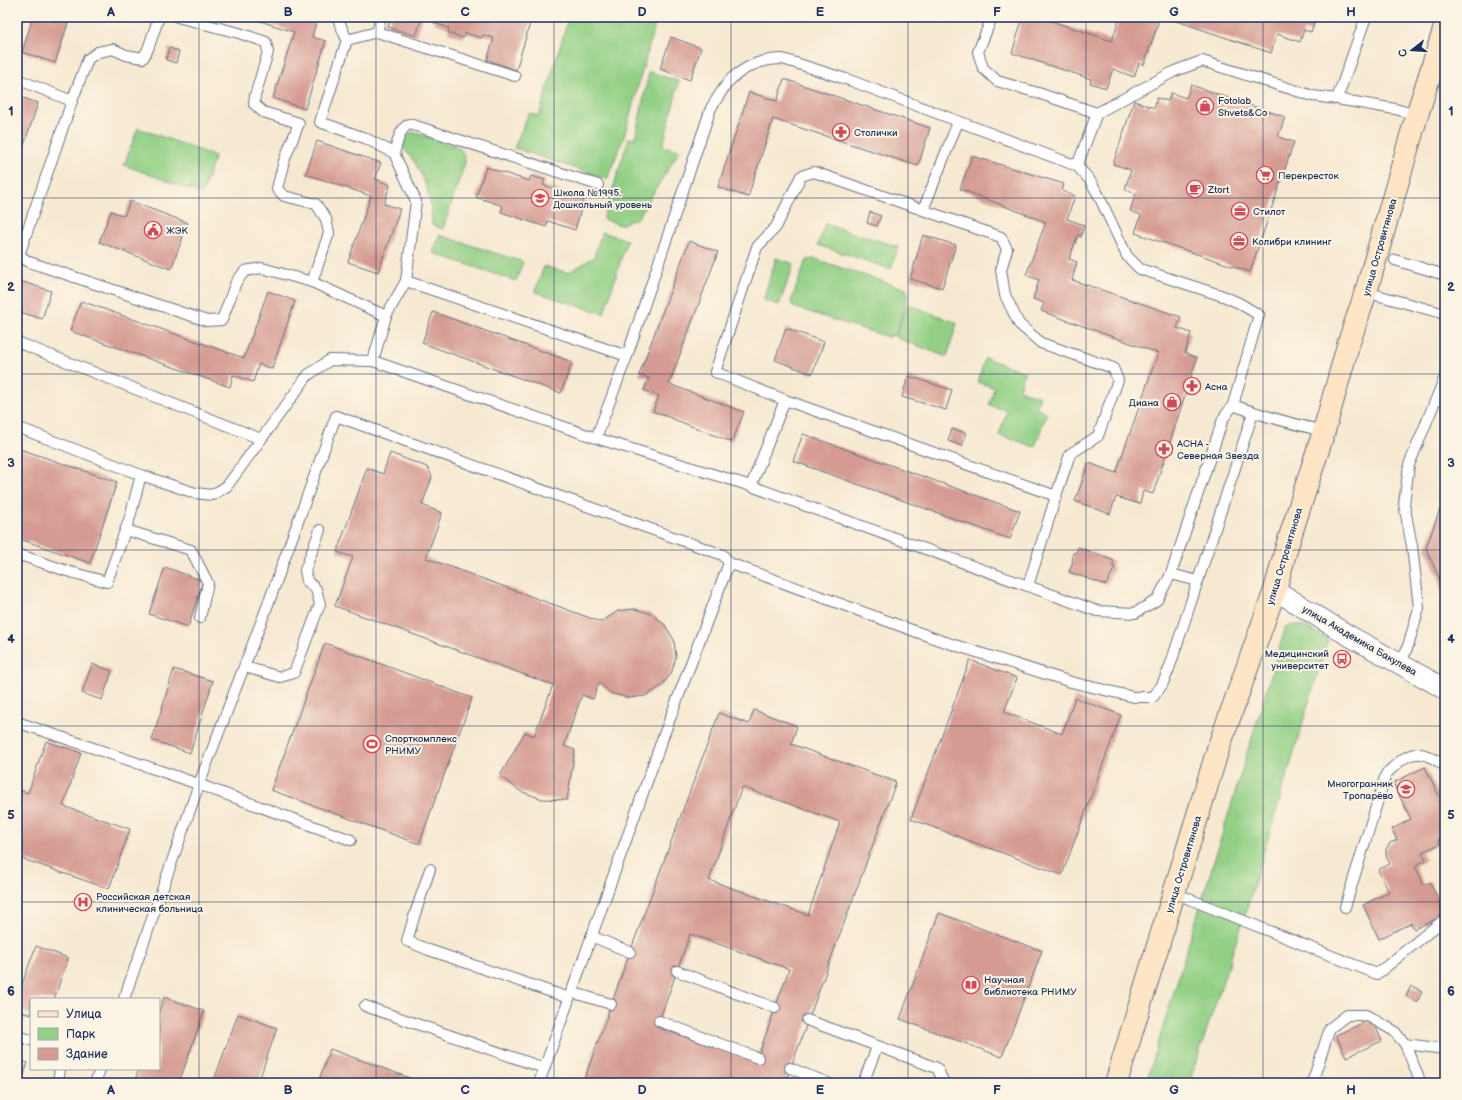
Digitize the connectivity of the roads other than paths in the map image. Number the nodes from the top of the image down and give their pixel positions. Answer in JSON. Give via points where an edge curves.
{"nodes":[{"id":1,"x":159,"y":17,"type":"edge"},
{"id":2,"x":177,"y":17,"type":"edge"},
{"id":3,"x":337,"y":17,"type":"edge"},
{"id":4,"x":381,"y":17,"type":"edge"},
{"id":5,"x":992,"y":17,"type":"edge"},
{"id":6,"x":1366,"y":17,"type":"edge"},
{"id":7,"x":1445,"y":28,"type":"edge"},
{"id":8,"x":377,"y":32,"type":"junction"},
{"id":9,"x":347,"y":40,"type":"junction"},
{"id":10,"x":514,"y":76,"type":"dead end"},
{"id":11,"x":17,"y":79,"type":"edge"},
{"id":12,"x":1337,"y":99,"type":"junction"},
{"id":13,"x":72,"y":101,"type":"junction"},
{"id":14,"x":1098,"y":113,"type":"junction"},
{"id":15,"x":1417,"y":114,"type":"junction"},
{"id":16,"x":958,"y":122,"type":"junction"},
{"id":17,"x":394,"y":153,"type":"junction"},
{"id":18,"x":1077,"y":166,"type":"junction"},
{"id":19,"x":598,"y":185,"type":"dead end"},
{"id":20,"x":923,"y":210,"type":"junction"},
{"id":21,"x":1395,"y":260,"type":"dead end"},
{"id":22,"x":1445,"y":275,"type":"edge"},
{"id":23,"x":406,"y":281,"type":"junction"},
{"id":24,"x":312,"y":282,"type":"junction"},
{"id":25,"x":1366,"y":292,"type":"junction"},
{"id":26,"x":1445,"y":314,"type":"edge"},
{"id":27,"x":386,"y":316,"type":"junction"},
{"id":28,"x":17,"y":342,"type":"edge"},
{"id":29,"x":627,"y":356,"type":"junction"},
{"id":30,"x":373,"y":361,"type":"junction"},
{"id":31,"x":1445,"y":377,"type":"edge"},
{"id":32,"x":785,"y":400,"type":"junction"},
{"id":33,"x":1233,"y":405,"type":"junction"},
{"id":34,"x":1253,"y":413,"type":"junction"},
{"id":35,"x":17,"y":427,"type":"edge"},
{"id":36,"x":1324,"y":431,"type":"junction"},
{"id":37,"x":596,"y":438,"type":"junction"},
{"id":38,"x":260,"y":439,"type":"junction"},
{"id":39,"x":141,"y":475,"type":"junction"},
{"id":40,"x":751,"y":486,"type":"junction"},
{"id":41,"x":1056,"y":496,"type":"junction"},
{"id":42,"x":126,"y":530,"type":"junction"},
{"id":43,"x":320,"y":530,"type":"dead end"},
{"id":44,"x":17,"y":554,"type":"edge"},
{"id":45,"x":729,"y":563,"type":"junction"},
{"id":46,"x":1171,"y":574,"type":"junction"},
{"id":47,"x":1198,"y":581,"type":"junction"},
{"id":48,"x":1028,"y":586,"type":"junction"},
{"id":49,"x":1275,"y":590,"type":"junction"},
{"id":50,"x":17,"y":602,"type":"edge"},
{"id":51,"x":17,"y":606,"type":"edge"},
{"id":52,"x":200,"y":618,"type":"dead end"},
{"id":53,"x":1401,"y":664,"type":"junction"},
{"id":54,"x":244,"y":667,"type":"junction"},
{"id":55,"x":1445,"y":689,"type":"edge"},
{"id":56,"x":17,"y":722,"type":"edge"},
{"id":57,"x":1445,"y":766,"type":"edge"},
{"id":58,"x":199,"y":784,"type":"junction"},
{"id":59,"x":351,"y":840,"type":"dead end"},
{"id":60,"x":430,"y":868,"type":"dead end"},
{"id":61,"x":1174,"y":893,"type":"junction"},
{"id":62,"x":1345,"y":907,"type":"dead end"},
{"id":63,"x":1445,"y":919,"type":"edge"},
{"id":64,"x":591,"y":936,"type":"junction"},
{"id":65,"x":630,"y":952,"type":"dead end"},
{"id":66,"x":677,"y":971,"type":"dead end"},
{"id":67,"x":570,"y":995,"type":"junction"},
{"id":68,"x":124,"y":998,"type":"edge"},
{"id":69,"x":611,"y":1004,"type":"dead end"},
{"id":70,"x":365,"y":1006,"type":"dead end"},
{"id":71,"x":775,"y":1008,"type":"dead end"},
{"id":72,"x":807,"y":1020,"type":"dead end"},
{"id":73,"x":659,"y":1021,"type":"dead end"},
{"id":74,"x":17,"y":1036,"type":"edge"},
{"id":75,"x":30,"y":1040,"type":"edge"},
{"id":76,"x":1405,"y":1044,"type":"junction"},
{"id":77,"x":877,"y":1047,"type":"junction"},
{"id":78,"x":1445,"y":1049,"type":"edge"},
{"id":79,"x":758,"y":1058,"type":"dead end"},
{"id":80,"x":544,"y":1068,"type":"junction"},
{"id":81,"x":790,"y":1068,"type":"dead end"},
{"id":82,"x":60,"y":1070,"type":"edge"},
{"id":83,"x":100,"y":1070,"type":"edge"},
{"id":84,"x":58,"y":1083,"type":"edge"},
{"id":85,"x":95,"y":1083,"type":"edge"},
{"id":86,"x":539,"y":1083,"type":"edge"},
{"id":87,"x":828,"y":1083,"type":"edge"},
{"id":88,"x":863,"y":1083,"type":"edge"},
{"id":89,"x":944,"y":1083,"type":"edge"},
{"id":90,"x":1116,"y":1083,"type":"edge"},
{"id":91,"x":1312,"y":1083,"type":"edge"},
{"id":92,"x":1421,"y":1083,"type":"edge"}],
"edges":[{"from":1,"to":13,"type":"lane","via":[[143,58],[113,50],[98,52],[88,59]]},
{"from":2,"to":24,"type":"lane","via":[[266,42],[268,52],[254,104],[263,112],[299,123],[284,161],[277,189],[284,196],[316,204],[326,219],[329,234]]},
{"from":3,"to":9,"type":"lane"},
{"from":4,"to":8,"type":"lane"},
{"from":5,"to":14,"type":"lane","via":[[978,52],[983,68],[997,81]]},
{"from":6,"to":12,"type":"lane"},
{"from":7,"to":15,"type":"main road","name":"улица Островитянова"},
{"from":8,"to":9,"type":"lane"},
{"from":8,"to":10,"type":"lane"},
{"from":9,"to":17,"type":"lane","via":[[320,122],[365,138]]},
{"from":11,"to":13,"type":"lane"},
{"from":12,"to":14,"type":"lane","via":[[1313,96],[1202,61],[1175,71]]},
{"from":12,"to":15,"type":"lane"},
{"from":13,"to":24,"type":"lane","via":[[19,255],[29,262],[207,322],[222,320],[236,282],[245,271],[262,268]]},
{"from":14,"to":18,"type":"lane"},
{"from":15,"to":25,"type":"main road","name":"улица Островитянова"},
{"from":16,"to":18,"type":"lane"},
{"from":16,"to":20,"type":"lane"},
{"from":16,"to":29,"type":"lane","via":[[849,80],[783,59],[754,63],[731,79],[711,108]]},
{"from":17,"to":19,"type":"lane","via":[[402,130],[410,124]]},
{"from":17,"to":23,"type":"lane","via":[[416,202]]},
{"from":18,"to":33,"type":"lane","via":[[1098,194],[1127,256],[1140,269],[1223,296],[1259,315]]},
{"from":20,"to":32,"type":"lane","via":[[814,172],[801,176],[776,227],[757,247],[715,372]]},
{"from":20,"to":41,"type":"lane","via":[[1001,237],[1007,249],[1001,270],[1006,295],[1019,324],[1042,343],[1113,368],[1118,380],[1098,436],[1070,454]]},
{"from":21,"to":22,"type":"lane"},
{"from":23,"to":27,"type":"lane"},
{"from":23,"to":29,"type":"lane"},
{"from":24,"to":27,"type":"lane"},
{"from":25,"to":26,"type":"lane"},
{"from":25,"to":36,"type":"main road","name":"улица Островитянова"},
{"from":27,"to":30,"type":"lane"},
{"from":28,"to":38,"type":"lane"},
{"from":29,"to":37,"type":"lane"},
{"from":30,"to":37,"type":"lane"},
{"from":30,"to":38,"type":"lane","via":[[330,360],[308,376]]},
{"from":31,"to":53,"type":"lane","via":[[1408,465],[1404,504],[1419,608]]},
{"from":32,"to":40,"type":"lane"},
{"from":32,"to":41,"type":"lane"},
{"from":33,"to":34,"type":"lane"},
{"from":33,"to":46,"type":"lane","via":[[1223,419]]},
{"from":34,"to":36,"type":"lane"},
{"from":34,"to":47,"type":"lane"},
{"from":35,"to":39,"type":"lane"},
{"from":36,"to":49,"type":"main road","name":"улица Островитянова"},
{"from":37,"to":40,"type":"lane"},
{"from":38,"to":39,"type":"lane","via":[[227,486],[212,495],[195,493]]},
{"from":39,"to":42,"type":"lane"},
{"from":40,"to":48,"type":"lane"},
{"from":41,"to":48,"type":"lane"},
{"from":42,"to":44,"type":"lane","via":[[107,582]]},
{"from":42,"to":52,"type":"lane","via":[[191,550],[208,583]]},
{"from":43,"to":54,"type":"lane","via":[[305,570],[307,581],[316,588],[320,604],[294,673],[280,677]]},
{"from":45,"to":47,"type":"lane","via":[[939,640],[1071,682],[1134,697],[1153,697],[1162,685]]},
{"from":45,"to":54,"type":"lane","via":[[723,555],[336,416]]},
{"from":45,"to":64,"type":"lane"},
{"from":46,"to":47,"type":"lane"},
{"from":46,"to":48,"type":"lane","via":[[1157,600],[1135,614],[1097,611]]},
{"from":49,"to":53,"type":"street","name":"улица Академика Бакулева"},
{"from":49,"to":61,"type":"main road","name":"улица Островитянова","via":[[1218,749]]},
{"from":50,"to":51,"type":"lane"},
{"from":53,"to":55,"type":"street","name":"улица Академика Бакулева"},
{"from":54,"to":58,"type":"lane"},
{"from":56,"to":58,"type":"lane"},
{"from":57,"to":62,"type":"lane","via":[[1424,754],[1415,754],[1402,759],[1386,774]]},
{"from":58,"to":59,"type":"lane"},
{"from":58,"to":68,"type":"lane"},
{"from":60,"to":67,"type":"lane","via":[[407,941]]},
{"from":61,"to":63,"type":"lane","via":[[1377,974]]},
{"from":61,"to":90,"type":"main road","name":"улица Островитянова"},
{"from":64,"to":65,"type":"lane"},
{"from":64,"to":67,"type":"lane"},
{"from":66,"to":71,"type":"lane"},
{"from":67,"to":69,"type":"lane"},
{"from":67,"to":80,"type":"lane"},
{"from":70,"to":80,"type":"lane"},
{"from":72,"to":77,"type":"lane"},
{"from":73,"to":79,"type":"lane"},
{"from":74,"to":75,"type":"lane"},
{"from":76,"to":78,"type":"lane"},
{"from":76,"to":91,"type":"lane","via":[[1394,1031],[1366,1015],[1348,1015],[1330,1028]]},
{"from":76,"to":92,"type":"lane"},
{"from":77,"to":88,"type":"lane"},
{"from":77,"to":89,"type":"lane","via":[[936,1068]]},
{"from":80,"to":86,"type":"lane"},
{"from":81,"to":87,"type":"lane"},
{"from":82,"to":84,"type":"lane"},
{"from":83,"to":85,"type":"lane"}]}
